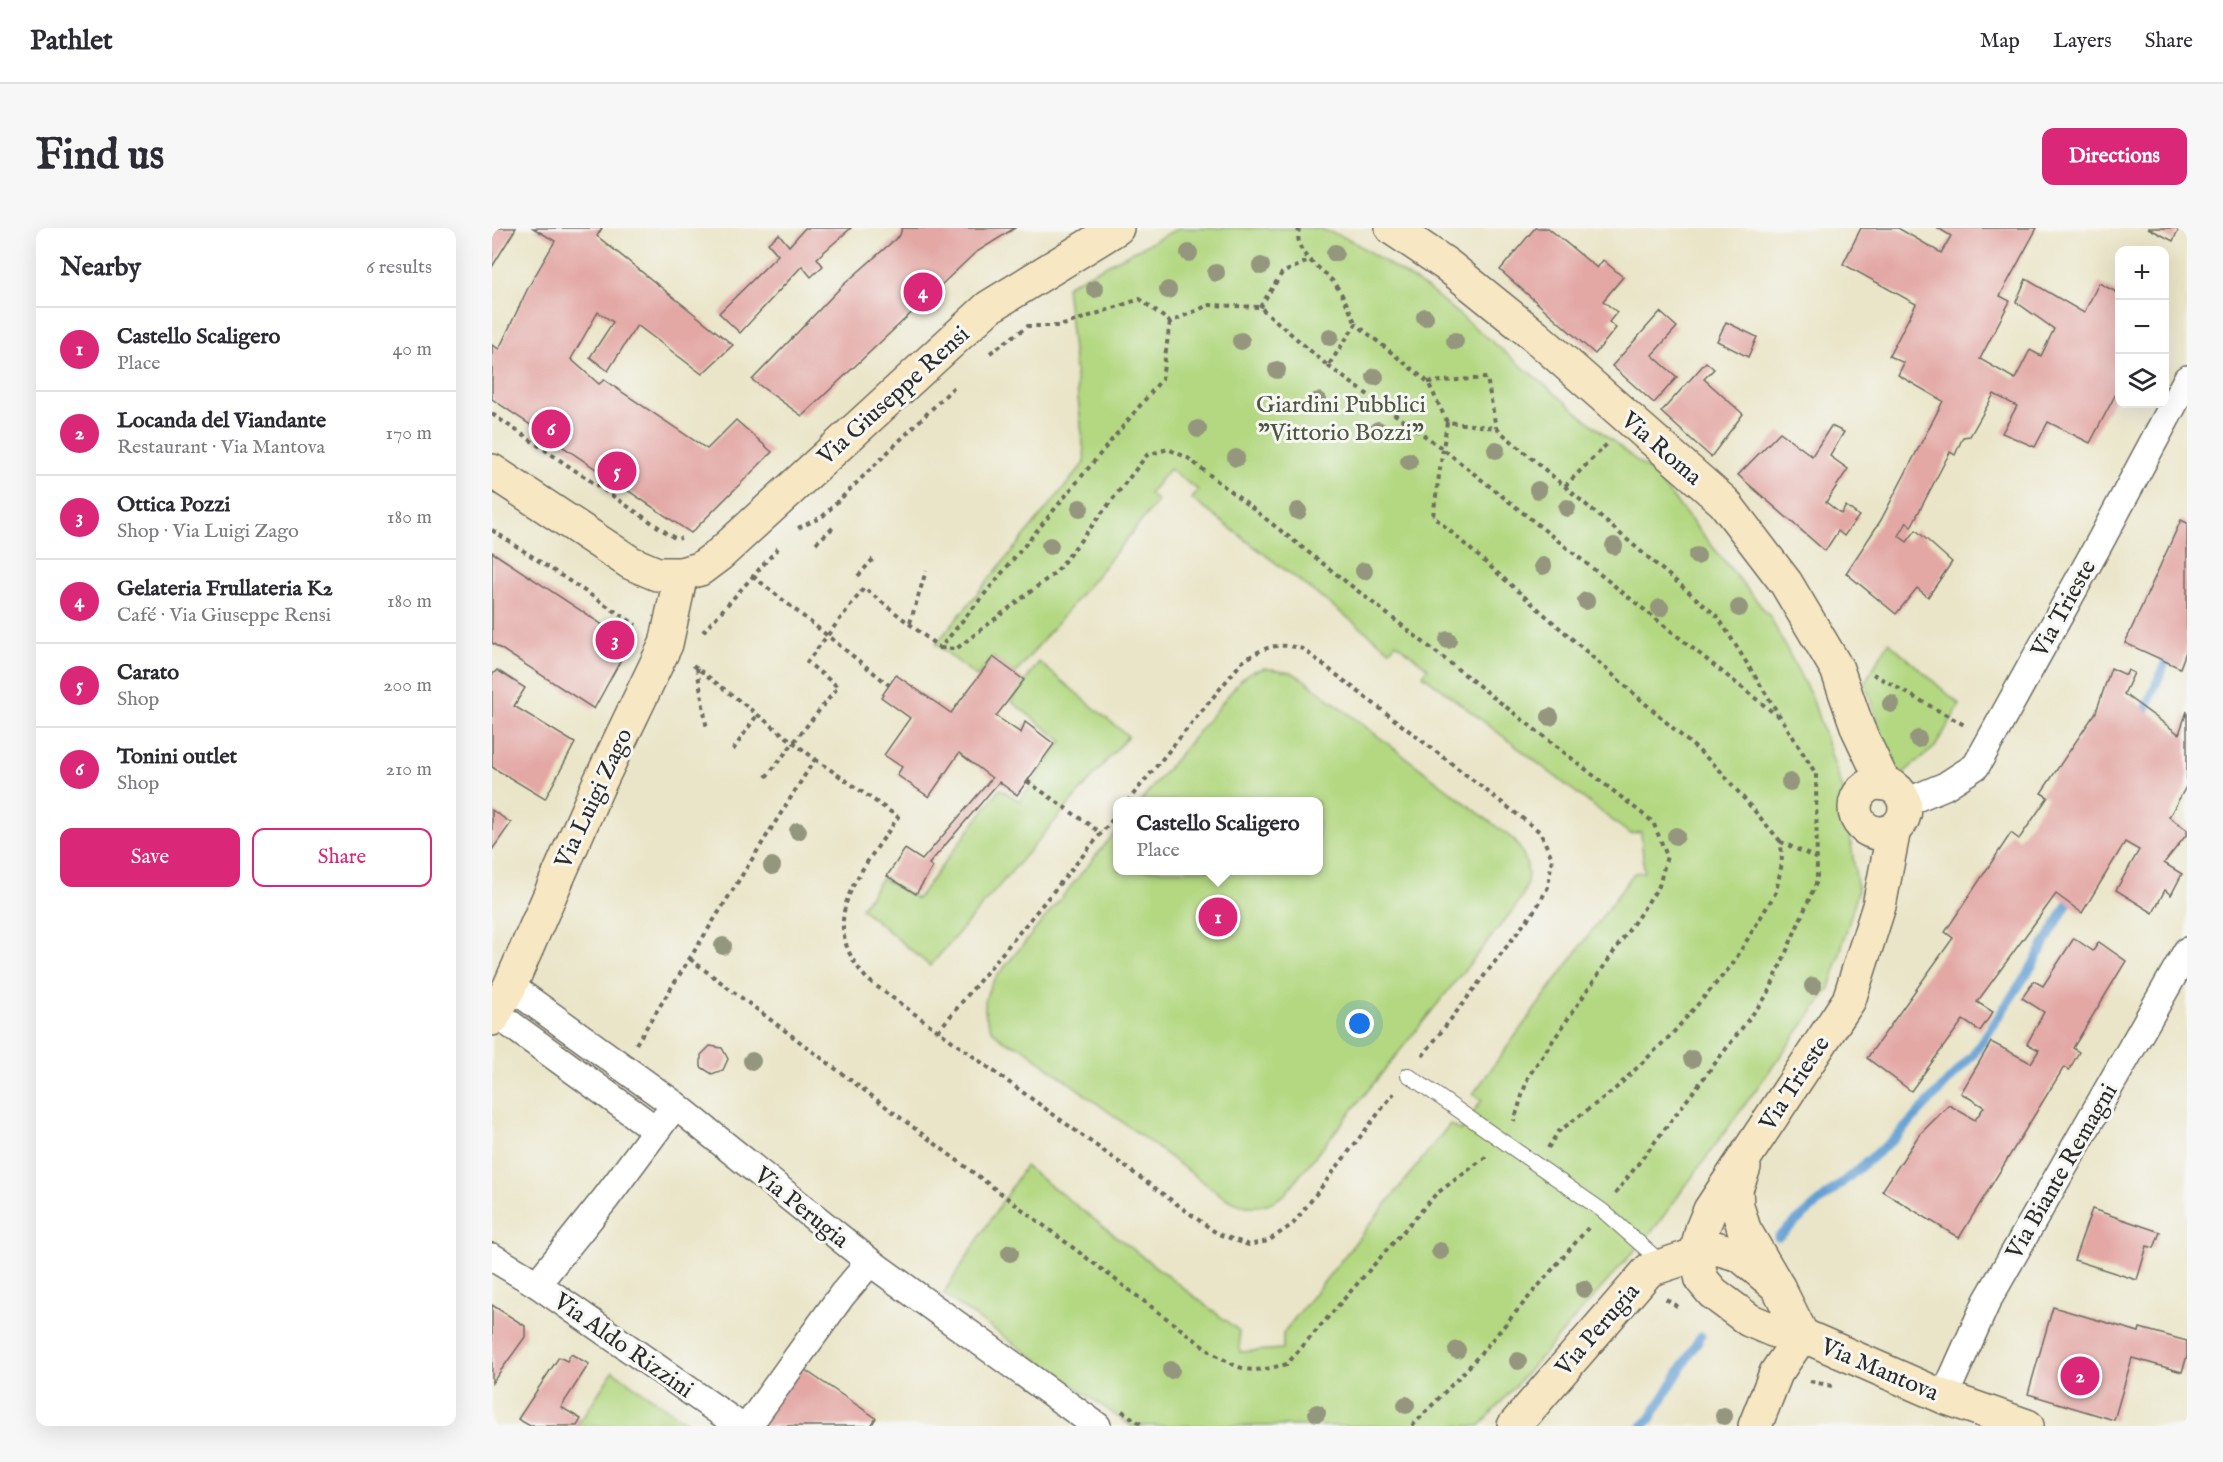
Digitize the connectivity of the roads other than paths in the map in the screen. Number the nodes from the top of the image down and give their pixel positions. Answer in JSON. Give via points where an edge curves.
{"nodes":[{"id":1,"x":1116,"y":228,"type":"edge"},
{"id":2,"x":1392,"y":228,"type":"edge"},
{"id":3,"x":2187,"y":378,"type":"edge"},
{"id":4,"x":492,"y":471,"type":"edge"},
{"id":5,"x":681,"y":574,"type":"junction"},
{"id":6,"x":1882,"y":808,"type":"junction"},
{"id":7,"x":2187,"y":951,"type":"edge"},
{"id":8,"x":499,"y":1006,"type":"edge"},
{"id":9,"x":1408,"y":1075,"type":"road end"},
{"id":10,"x":675,"y":1105,"type":"junction"},
{"id":11,"x":656,"y":1130,"type":"junction"},
{"id":12,"x":1749,"y":1151,"type":"junction"},
{"id":13,"x":1696,"y":1255,"type":"junction"},
{"id":14,"x":492,"y":1257,"type":"edge"},
{"id":15,"x":870,"y":1262,"type":"junction"},
{"id":16,"x":1665,"y":1265,"type":"junction"},
{"id":17,"x":537,"y":1284,"type":"junction"},
{"id":18,"x":1778,"y":1287,"type":"junction"},
{"id":19,"x":1802,"y":1335,"type":"junction"},
{"id":20,"x":1944,"y":1396,"type":"junction"},
{"id":21,"x":1755,"y":1420,"type":"edge"},
{"id":22,"x":740,"y":1426,"type":"edge"},
{"id":23,"x":748,"y":1426,"type":"edge"},
{"id":24,"x":1097,"y":1426,"type":"edge"},
{"id":25,"x":1514,"y":1426,"type":"edge"},
{"id":26,"x":2027,"y":1426,"type":"edge"}],
"edges":[{"from":1,"to":5,"type":"street","name":"Via Giuseppe Rensi","via":[[989,307],[720,554],[700,569]]},
{"from":2,"to":6,"type":"street","name":"Via Roma","via":[[1447,265],[1724,502],[1786,583],[1837,669]]},
{"from":3,"to":6,"type":"street","name":"Via Trieste","via":[[1976,766],[1945,786]]},
{"from":4,"to":5,"type":"street","via":[[631,563],[657,574]]},
{"from":5,"to":8,"type":"street","name":"Via Luigi Zago","via":[[677,653],[592,799]]},
{"from":6,"to":12,"type":"street","name":"Via Trieste","via":[[1879,906],[1849,1000]]},
{"from":7,"to":20,"type":"street","name":"Via Biante Remagni","via":[[1987,1301]]},
{"from":8,"to":10,"type":"street","name":"Via Perugia"},
{"from":8,"to":11,"type":"street"},
{"from":9,"to":16,"type":"lane","via":[[1603,1211]]},
{"from":10,"to":11,"type":"street","name":"Via Aldo Rizzini"},
{"from":10,"to":15,"type":"street","name":"Via Perugia"},
{"from":11,"to":17,"type":"street","name":"Via Aldo Rizzini"},
{"from":12,"to":13,"type":"street","name":"Via Trieste","via":[[1710,1210]]},
{"from":12,"to":18,"type":"street","name":"Via Mantova","via":[[1736,1189],[1737,1206],[1744,1229]]},
{"from":13,"to":16,"type":"street","name":"Via Perugia"},
{"from":13,"to":18,"type":"street","name":"Via Mantova","via":[[1716,1248],[1740,1255]]},
{"from":13,"to":19,"type":"street","name":"Via Mantova","via":[[1702,1280],[1749,1320],[1775,1331]]},
{"from":14,"to":17,"type":"street","name":"Via Aldo Rizzini"},
{"from":15,"to":23,"type":"street"},
{"from":15,"to":24,"type":"street","name":"Via Perugia"},
{"from":16,"to":25,"type":"street","name":"Via Perugia","via":[[1649,1270],[1635,1283]]},
{"from":17,"to":22,"type":"street","name":"Via Aldo Rizzini"},
{"from":18,"to":19,"type":"street","name":"Via Mantova"},
{"from":19,"to":20,"type":"street","name":"Via Mantova"},
{"from":19,"to":21,"type":"street","via":[[1776,1373]]},
{"from":20,"to":26,"type":"street","name":"Via Mantova"}]}
